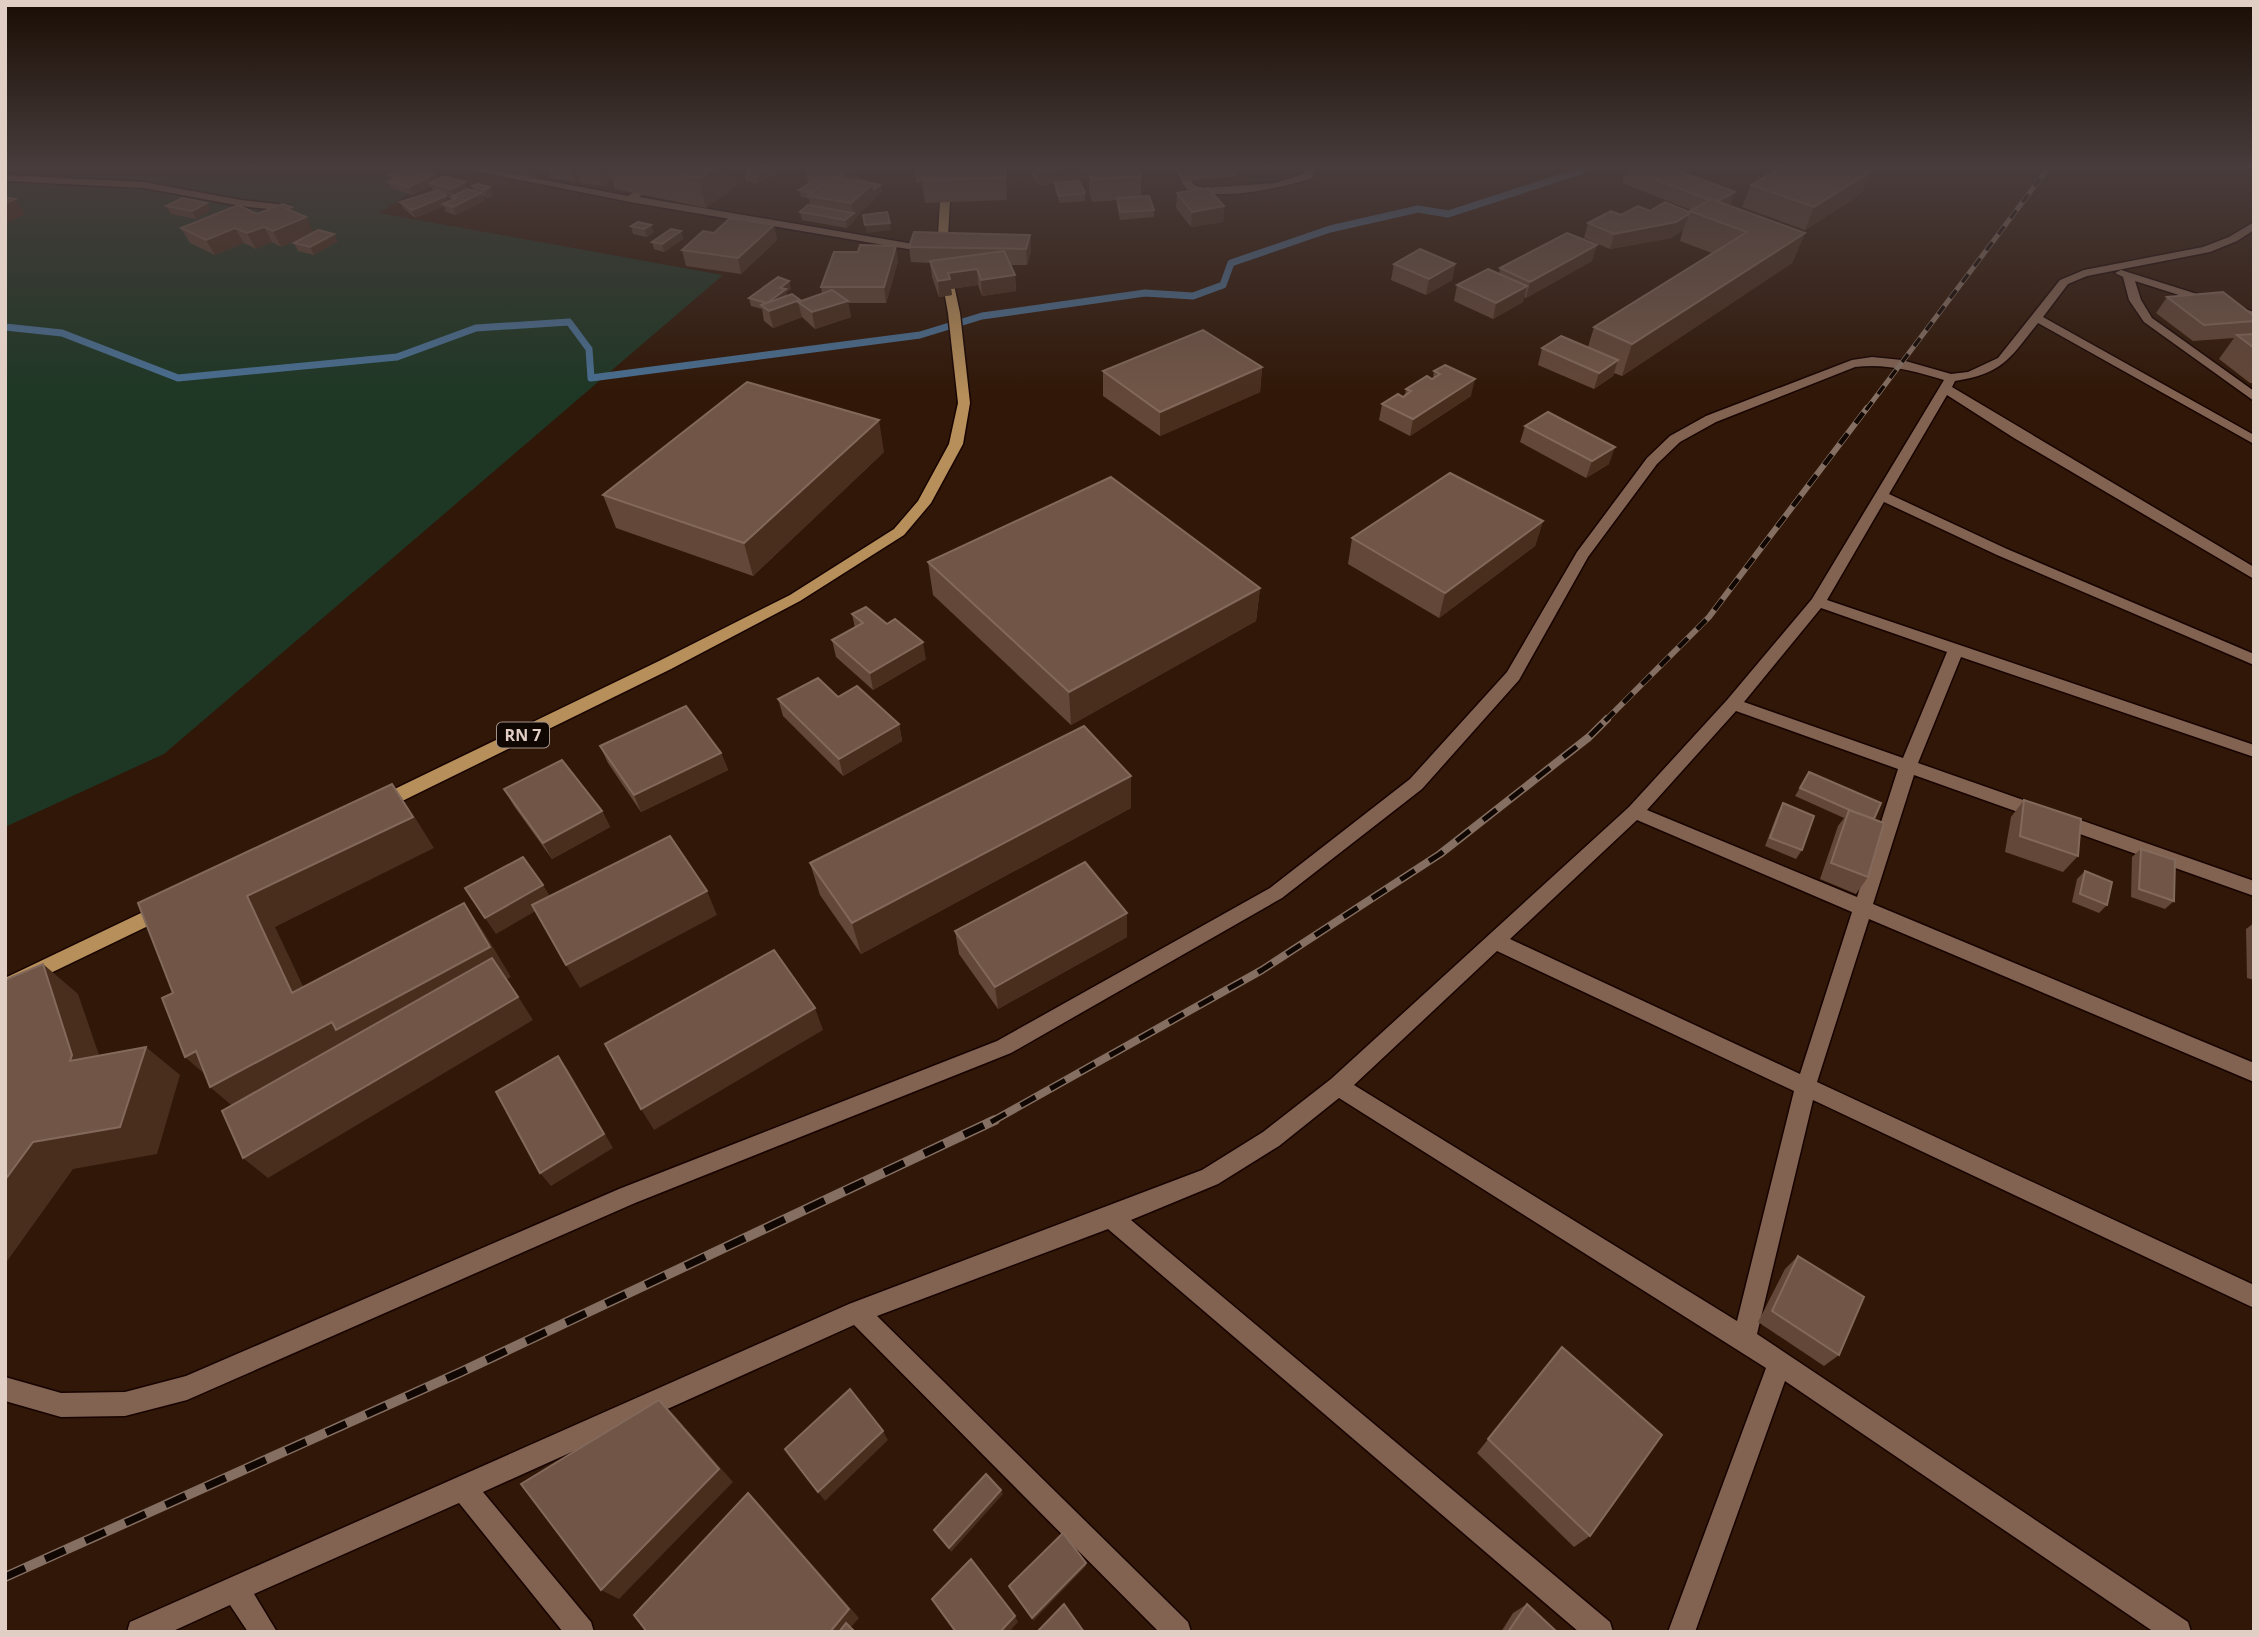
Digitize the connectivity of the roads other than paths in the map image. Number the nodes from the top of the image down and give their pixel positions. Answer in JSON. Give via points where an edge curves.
{"nodes":[{"id":1,"x":891,"y":243,"type":"edge"},
{"id":2,"x":943,"y":243,"type":"edge"},
{"id":3,"x":2222,"y":243,"type":"edge"},
{"id":4,"x":942,"y":252,"type":"junction"},
{"id":5,"x":2108,"y":268,"type":"junction"},
{"id":6,"x":2128,"y":275,"type":"junction"},
{"id":7,"x":2254,"y":316,"type":"edge"},
{"id":8,"x":2037,"y":318,"type":"junction"},
{"id":9,"x":1948,"y":383,"type":"junction"},
{"id":10,"x":2254,"y":397,"type":"edge"},
{"id":11,"x":2254,"y":440,"type":"edge"},
{"id":12,"x":1882,"y":496,"type":"junction"},
{"id":13,"x":2254,"y":574,"type":"edge"},
{"id":14,"x":1818,"y":602,"type":"junction"},
{"id":15,"x":1956,"y":650,"type":"junction"},
{"id":16,"x":2254,"y":660,"type":"edge"},
{"id":17,"x":1733,"y":704,"type":"junction"},
{"id":18,"x":2254,"y":751,"type":"edge"},
{"id":19,"x":1909,"y":766,"type":"junction"},
{"id":20,"x":1635,"y":812,"type":"junction"},
{"id":21,"x":362,"y":813,"type":"edge"},
{"id":22,"x":2254,"y":889,"type":"edge"},
{"id":23,"x":187,"y":898,"type":"edge"},
{"id":24,"x":1864,"y":909,"type":"junction"},
{"id":25,"x":1497,"y":942,"type":"junction"},
{"id":26,"x":5,"y":987,"type":"edge"},
{"id":27,"x":2254,"y":1073,"type":"edge"},
{"id":28,"x":1338,"y":1086,"type":"junction"},
{"id":29,"x":1806,"y":1087,"type":"junction"},
{"id":30,"x":1111,"y":1217,"type":"junction"},
{"id":31,"x":2254,"y":1297,"type":"edge"},
{"id":32,"x":857,"y":1312,"type":"junction"},
{"id":33,"x":1744,"y":1339,"type":"junction"},
{"id":34,"x":1780,"y":1363,"type":"junction"},
{"id":35,"x":5,"y":1389,"type":"edge"},
{"id":36,"x":464,"y":1489,"type":"junction"},
{"id":37,"x":235,"y":1589,"type":"junction"},
{"id":38,"x":140,"y":1632,"type":"edge"},
{"id":39,"x":264,"y":1632,"type":"edge"},
{"id":40,"x":581,"y":1632,"type":"edge"},
{"id":41,"x":1178,"y":1632,"type":"edge"},
{"id":42,"x":1600,"y":1632,"type":"edge"},
{"id":43,"x":1682,"y":1632,"type":"edge"},
{"id":44,"x":2179,"y":1632,"type":"edge"}],
"edges":[{"from":1,"to":4,"type":"street"},
{"from":2,"to":4,"type":"main road","number":"RN 7"},
{"from":3,"to":5,"type":"street","via":[[2165,260]]},
{"from":4,"to":21,"type":"main road","number":"RN 7","via":[[964,402],[956,444],[940,479],[899,532],[795,598]]},
{"from":5,"to":6,"type":"street"},
{"from":5,"to":8,"type":"street","via":[[2064,282]]},
{"from":6,"to":7,"type":"street"},
{"from":6,"to":10,"type":"street","via":[[2135,300],[2148,320]]},
{"from":8,"to":9,"type":"street","via":[[2002,361]]},
{"from":8,"to":11,"type":"street"},
{"from":9,"to":12,"type":"street"},
{"from":9,"to":13,"type":"street","via":[[2019,436]]},
{"from":9,"to":35,"type":"street","via":[[1902,364],[1852,364],[1712,419],[1675,439],[1652,461],[1582,555],[1513,676],[1416,784],[1276,893],[1004,1047],[627,1196],[187,1388],[125,1404],[61,1405]]},
{"from":12,"to":14,"type":"street"},
{"from":12,"to":16,"type":"street"},
{"from":14,"to":15,"type":"street"},
{"from":14,"to":17,"type":"street"},
{"from":15,"to":18,"type":"street"},
{"from":15,"to":19,"type":"street"},
{"from":17,"to":19,"type":"street"},
{"from":17,"to":20,"type":"street"},
{"from":19,"to":22,"type":"street"},
{"from":19,"to":24,"type":"street"},
{"from":20,"to":24,"type":"street"},
{"from":20,"to":25,"type":"street"},
{"from":23,"to":26,"type":"main road"},
{"from":24,"to":27,"type":"street"},
{"from":24,"to":29,"type":"street"},
{"from":25,"to":28,"type":"street"},
{"from":25,"to":29,"type":"street"},
{"from":28,"to":30,"type":"street","via":[[1271,1139],[1210,1177]]},
{"from":28,"to":33,"type":"street"},
{"from":29,"to":31,"type":"street"},
{"from":29,"to":33,"type":"street"},
{"from":30,"to":32,"type":"street"},
{"from":30,"to":42,"type":"street"},
{"from":32,"to":36,"type":"street"},
{"from":32,"to":41,"type":"street"},
{"from":33,"to":34,"type":"street"},
{"from":34,"to":43,"type":"street"},
{"from":34,"to":44,"type":"street"},
{"from":36,"to":37,"type":"street"},
{"from":36,"to":40,"type":"street"},
{"from":37,"to":38,"type":"street"},
{"from":37,"to":39,"type":"street"}]}
